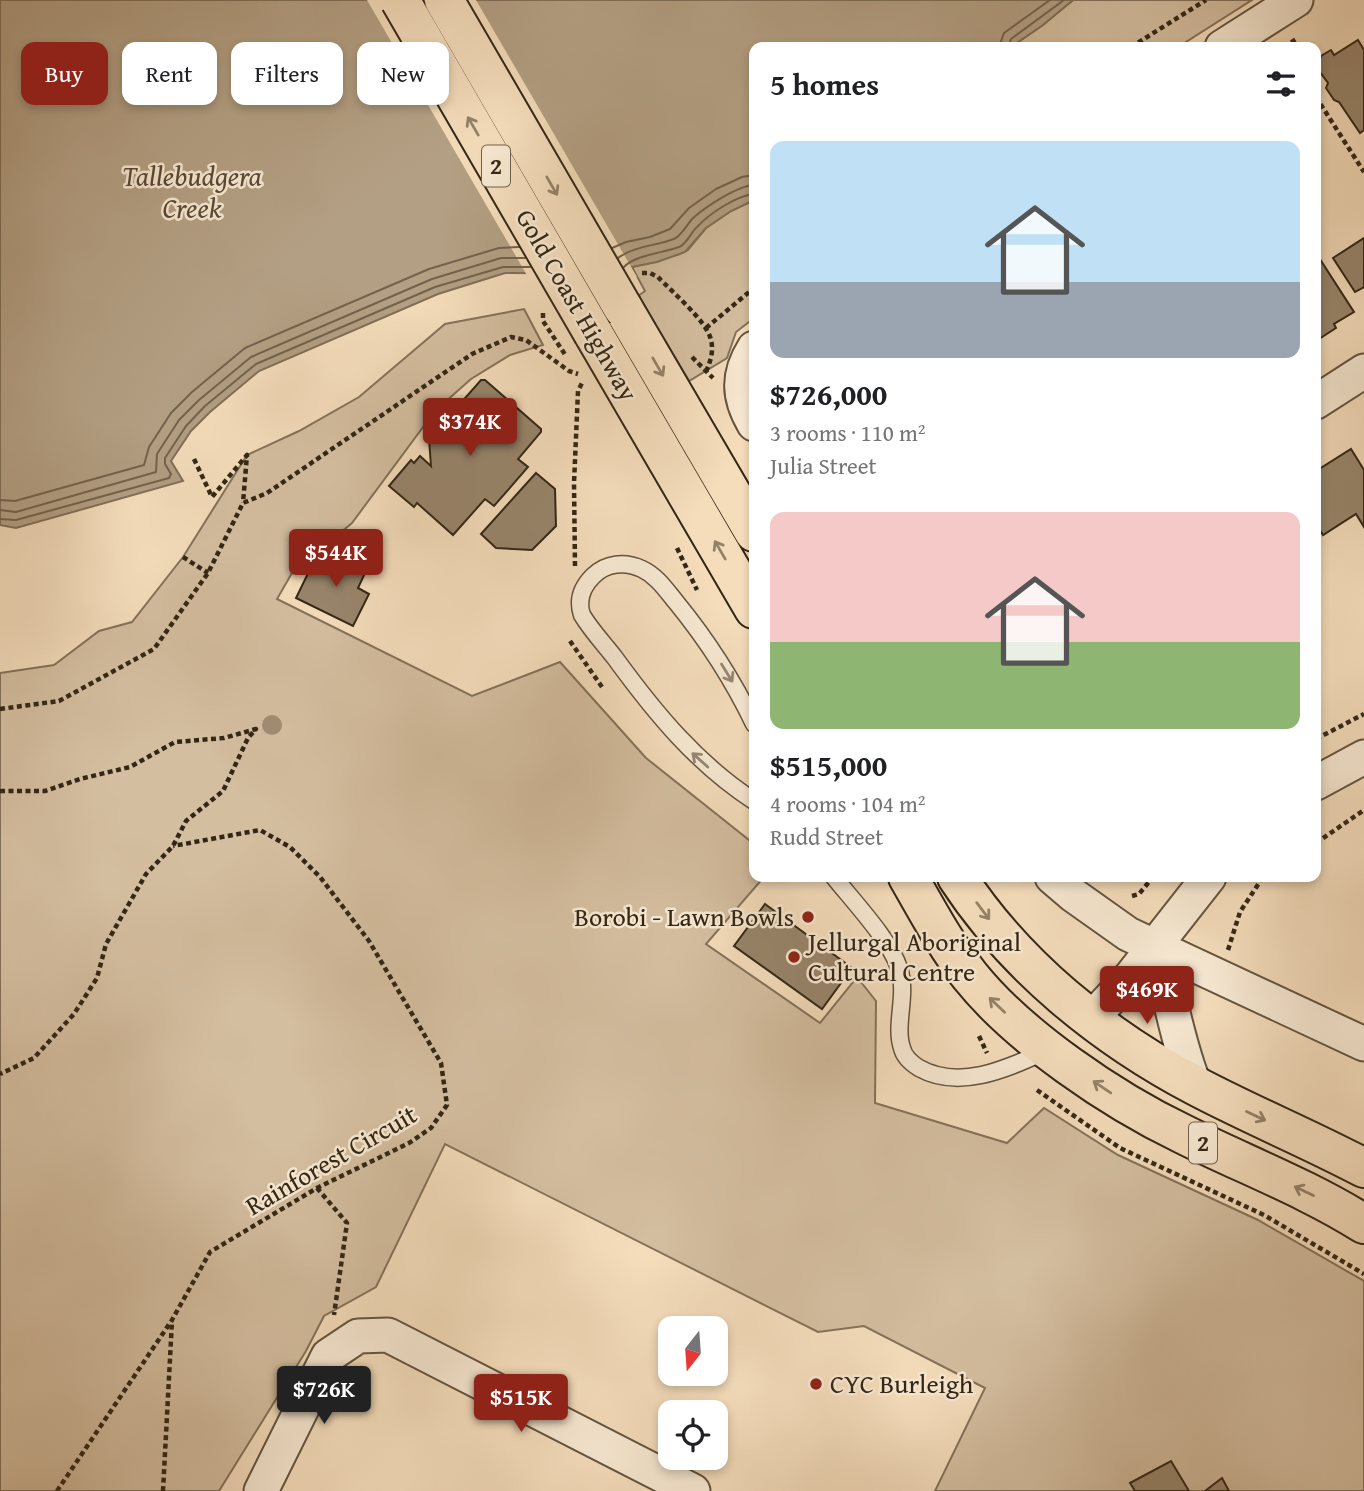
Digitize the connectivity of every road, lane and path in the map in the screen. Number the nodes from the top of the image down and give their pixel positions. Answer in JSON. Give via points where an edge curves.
{"nodes":[{"id":1,"x":400,"y":0,"type":"edge"},
{"id":2,"x":444,"y":0,"type":"edge"},
{"id":3,"x":1206,"y":0,"type":"edge"},
{"id":4,"x":1296,"y":0,"type":"edge"},
{"id":5,"x":1139,"y":42,"type":"edge"},
{"id":6,"x":1230,"y":42,"type":"edge"},
{"id":7,"x":1321,"y":105,"type":"edge"},
{"id":8,"x":1364,"y":172,"type":"edge"},
{"id":9,"x":749,"y":292,"type":"edge"},
{"id":10,"x":706,"y":328,"type":"dead end"},
{"id":11,"x":749,"y":357,"type":"edge"},
{"id":12,"x":1364,"y":371,"type":"edge"},
{"id":13,"x":1321,"y":399,"type":"edge"},
{"id":14,"x":749,"y":414,"type":"edge"},
{"id":15,"x":194,"y":459,"type":"dead end"},
{"id":16,"x":243,"y":503,"type":"junction"},
{"id":17,"x":749,"y":523,"type":"edge"},
{"id":18,"x":183,"y":557,"type":"dead end"},
{"id":19,"x":208,"y":573,"type":"junction"},
{"id":20,"x":588,"y":582,"type":"junction"},
{"id":21,"x":749,"y":600,"type":"edge"},
{"id":22,"x":0,"y":709,"type":"edge"},
{"id":23,"x":749,"y":713,"type":"edge"},
{"id":24,"x":1364,"y":714,"type":"edge"},
{"id":25,"x":245,"y":731,"type":"junction"},
{"id":26,"x":1321,"y":736,"type":"edge"},
{"id":27,"x":248,"y":738,"type":"junction"},
{"id":28,"x":1364,"y":757,"type":"edge"},
{"id":29,"x":1321,"y":780,"type":"edge"},
{"id":30,"x":0,"y":791,"type":"edge"},
{"id":31,"x":749,"y":797,"type":"edge"},
{"id":32,"x":1364,"y":810,"type":"edge"},
{"id":33,"x":1321,"y":840,"type":"edge"},
{"id":34,"x":173,"y":846,"type":"junction"},
{"id":35,"x":838,"y":882,"type":"edge"},
{"id":36,"x":911,"y":882,"type":"edge"},
{"id":37,"x":961,"y":882,"type":"edge"},
{"id":38,"x":1059,"y":882,"type":"edge"},
{"id":39,"x":1149,"y":882,"type":"edge"},
{"id":40,"x":1205,"y":882,"type":"edge"},
{"id":41,"x":1260,"y":882,"type":"edge"},
{"id":42,"x":1132,"y":896,"type":"dead end"},
{"id":43,"x":1154,"y":946,"type":"junction"},
{"id":44,"x":1228,"y":951,"type":"dead end"},
{"id":45,"x":1092,"y":1018,"type":"junction"},
{"id":46,"x":1364,"y":1044,"type":"edge"},
{"id":47,"x":1049,"y":1049,"type":"junction"},
{"id":48,"x":0,"y":1074,"type":"edge"},
{"id":49,"x":1195,"y":1086,"type":"junction"},
{"id":50,"x":1037,"y":1090,"type":"dead end"},
{"id":51,"x":1364,"y":1168,"type":"edge"},
{"id":52,"x":317,"y":1188,"type":"junction"},
{"id":53,"x":1364,"y":1224,"type":"edge"},
{"id":54,"x":1364,"y":1274,"type":"edge"},
{"id":55,"x":172,"y":1320,"type":"junction"},
{"id":56,"x":328,"y":1356,"type":"junction"},
{"id":57,"x":627,"y":1458,"type":"junction"},
{"id":58,"x":57,"y":1491,"type":"edge"},
{"id":59,"x":163,"y":1491,"type":"edge"},
{"id":60,"x":261,"y":1491,"type":"edge"},
{"id":61,"x":644,"y":1491,"type":"edge"},
{"id":62,"x":693,"y":1491,"type":"edge"}],
"edges":[{"from":21,"to":1,"type":"highway","name":"Gold Coast Highway","number":"2","one_way":true,"bridge":true},
{"from":2,"to":17,"type":"highway","name":"Gold Coast Highway","number":"2","one_way":true,"bridge":true},
{"from":3,"to":5,"type":"path"},
{"from":4,"to":6,"type":"street"},
{"from":7,"to":8,"type":"path"},
{"from":9,"to":10,"type":"path"},
{"from":11,"to":14,"type":"street","via":[[740,387]]},
{"from":12,"to":13,"type":"street"},
{"from":15,"to":16,"type":"path","via":[[212,497],[247,455]]},
{"from":16,"to":19,"type":"path"},
{"from":16,"to":20,"type":"path","via":[[278,486],[471,354],[522,338],[585,377],[578,391],[573,564]]},
{"from":18,"to":19,"type":"path"},
{"from":19,"to":22,"type":"path","via":[[154,649],[59,701]]},
{"from":20,"to":23,"type":"lane","one_way":true,"via":[[610,565],[632,565],[651,575],[715,653]]},
{"from":31,"to":20,"type":"lane","one_way":true,"via":[[699,759],[648,703],[582,615],[581,594]]},
{"from":24,"to":26,"type":"path"},
{"from":25,"to":27,"type":"path"},
{"from":25,"to":27,"type":"path","via":[[256,729]]},
{"from":25,"to":30,"type":"path","via":[[224,738],[175,742],[130,767],[44,791]]},
{"from":27,"to":34,"type":"path","via":[[223,791],[186,821]]},
{"from":28,"to":29,"type":"street"},
{"from":32,"to":33,"type":"path"},
{"from":34,"to":48,"type":"path","via":[[146,874],[106,944],[97,978],[74,1014],[34,1058]]},
{"from":34,"to":52,"type":"path","name":"Rainforest Circuit","via":[[260,830],[289,847],[320,877],[369,941],[441,1063],[447,1105],[431,1128]]},
{"from":35,"to":47,"type":"lane","via":[[898,964],[903,995],[901,1047],[906,1058],[934,1074],[979,1076]]},
{"from":47,"to":36,"type":"highway","number":"2","one_way":true,"via":[[1009,1017],[970,975]]},
{"from":37,"to":45,"type":"highway","number":"2","one_way":true,"via":[[1023,960]]},
{"from":38,"to":43,"type":"street","via":[[1119,928]]},
{"from":39,"to":42,"type":"path"},
{"from":40,"to":43,"type":"street"},
{"from":41,"to":44,"type":"path","via":[[1240,912]]},
{"from":43,"to":45,"type":"street"},
{"from":43,"to":46,"type":"street"},
{"from":43,"to":49,"type":"street"},
{"from":45,"to":47,"type":"highway"},
{"from":45,"to":49,"type":"highway","number":"2"},
{"from":53,"to":47,"type":"highway","number":"2","one_way":true,"via":[[1141,1112]]},
{"from":49,"to":51,"type":"highway","number":"2","one_way":true},
{"from":50,"to":54,"type":"path","via":[[1120,1148],[1265,1215]]},
{"from":52,"to":55,"type":"path","name":"Rainforest Circuit","via":[[210,1252]]},
{"from":52,"to":56,"type":"path","via":[[347,1223]]},
{"from":55,"to":58,"type":"path","name":"Rainforest Circuit"},
{"from":55,"to":59,"type":"path"},
{"from":56,"to":57,"type":"street","via":[[358,1336],[388,1335]]},
{"from":56,"to":60,"type":"street"},
{"from":57,"to":61,"type":"street"},
{"from":57,"to":62,"type":"street"}]}
